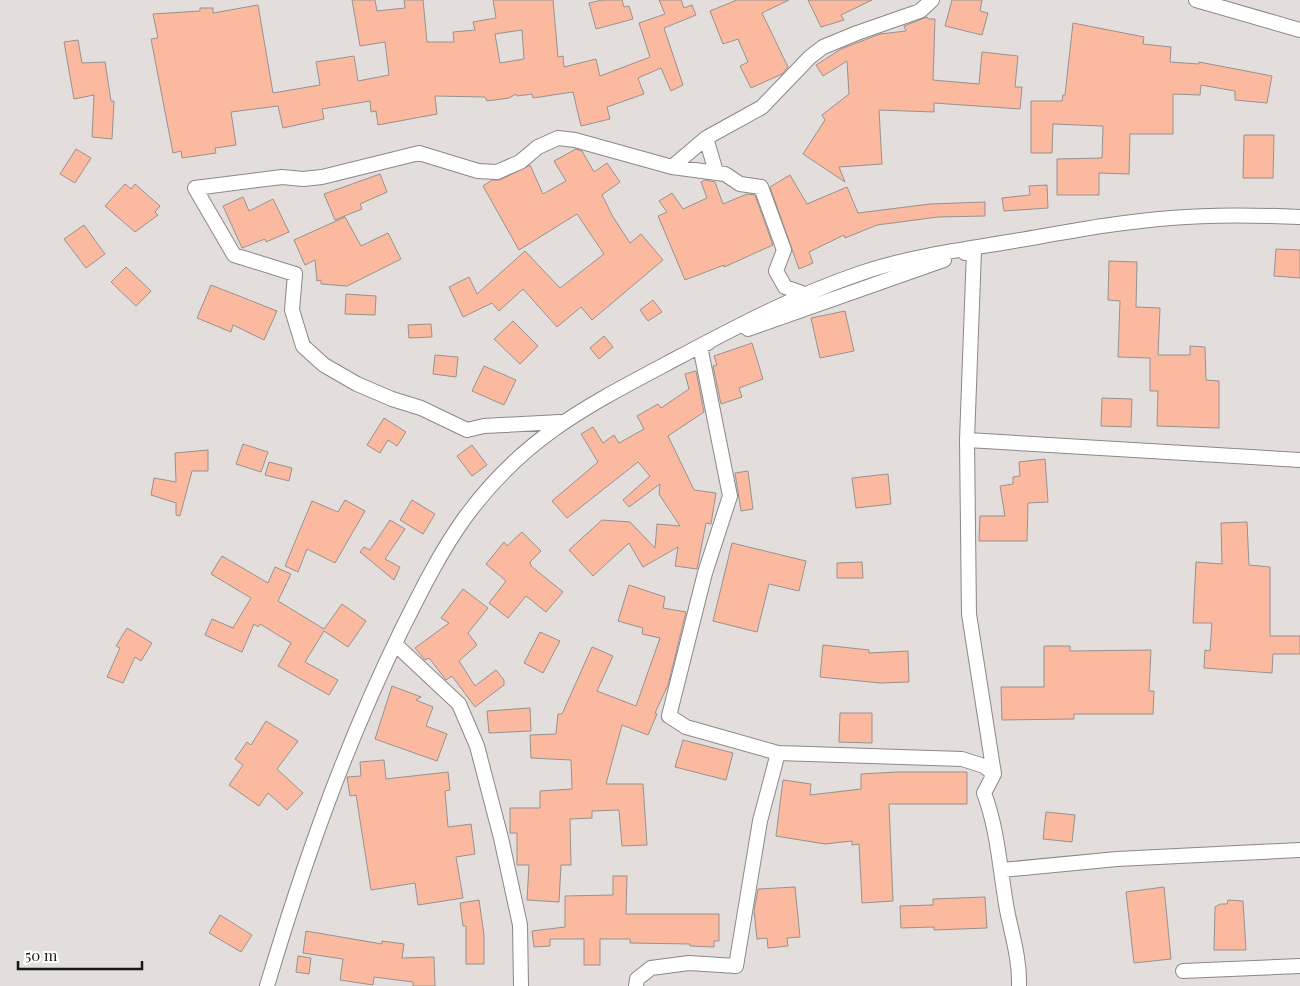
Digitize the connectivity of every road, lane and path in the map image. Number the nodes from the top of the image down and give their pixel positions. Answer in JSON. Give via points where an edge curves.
{"nodes":[{"id":1,"x":932,"y":0,"type":"edge"},
{"id":2,"x":1196,"y":0,"type":"edge"},
{"id":3,"x":1300,"y":30,"type":"edge"},
{"id":4,"x":706,"y":138,"type":"junction"},
{"id":5,"x":672,"y":167,"type":"junction"},
{"id":6,"x":716,"y":172,"type":"junction"},
{"id":7,"x":1300,"y":217,"type":"edge"},
{"id":8,"x":805,"y":294,"type":"junction"},
{"id":9,"x":700,"y":346,"type":"junction"},
{"id":10,"x":560,"y":422,"type":"junction"},
{"id":11,"x":967,"y":440,"type":"junction"},
{"id":12,"x":1300,"y":460,"type":"edge"},
{"id":13,"x":395,"y":644,"type":"junction"},
{"id":14,"x":778,"y":753,"type":"junction"},
{"id":15,"x":994,"y":774,"type":"junction"},
{"id":16,"x":1300,"y":850,"type":"edge"},
{"id":17,"x":1002,"y":870,"type":"junction"},
{"id":18,"x":1300,"y":966,"type":"edge"},
{"id":19,"x":1183,"y":971,"type":"dead end"},
{"id":20,"x":267,"y":986,"type":"edge"},
{"id":21,"x":521,"y":986,"type":"edge"},
{"id":22,"x":636,"y":986,"type":"edge"},
{"id":23,"x":1019,"y":986,"type":"edge"}],
"edges":[{"from":1,"to":4,"type":"street","via":[[920,11],[823,47],[762,107]]},
{"from":2,"to":3,"type":"street"},
{"from":4,"to":5,"type":"street"},
{"from":4,"to":6,"type":"street"},
{"from":5,"to":6,"type":"street"},
{"from":5,"to":10,"type":"street","via":[[558,138],[538,146],[520,162],[497,172],[478,171],[419,153],[304,179],[282,177],[195,188],[234,255],[295,274],[292,310],[303,346],[324,365],[357,384],[421,408],[467,430],[484,426]]},
{"from":6,"to":8,"type":"street","via":[[740,184],[761,187],[784,250],[776,271],[785,287]]},
{"from":7,"to":8,"type":"street","via":[[1170,218],[1061,233],[917,258],[863,272]]},
{"from":8,"to":9,"type":"street"},
{"from":9,"to":10,"type":"street"},
{"from":9,"to":11,"type":"street","via":[[974,250]]},
{"from":9,"to":14,"type":"street","via":[[730,496],[705,574],[669,716],[686,727]]},
{"from":10,"to":13,"type":"street","via":[[525,449],[464,518],[438,558]]},
{"from":11,"to":12,"type":"street"},
{"from":11,"to":15,"type":"street","via":[[969,614]]},
{"from":13,"to":20,"type":"street","via":[[351,737],[310,848]]},
{"from":13,"to":21,"type":"street","via":[[459,704],[477,746],[520,925]]},
{"from":14,"to":15,"type":"street","via":[[962,759],[984,766]]},
{"from":14,"to":22,"type":"street","via":[[760,821],[736,966],[689,963],[652,968],[638,979]]},
{"from":15,"to":17,"type":"street","via":[[984,793]]},
{"from":16,"to":17,"type":"street","via":[[1117,859]]},
{"from":17,"to":23,"type":"street"},
{"from":18,"to":19,"type":"street"}]}
